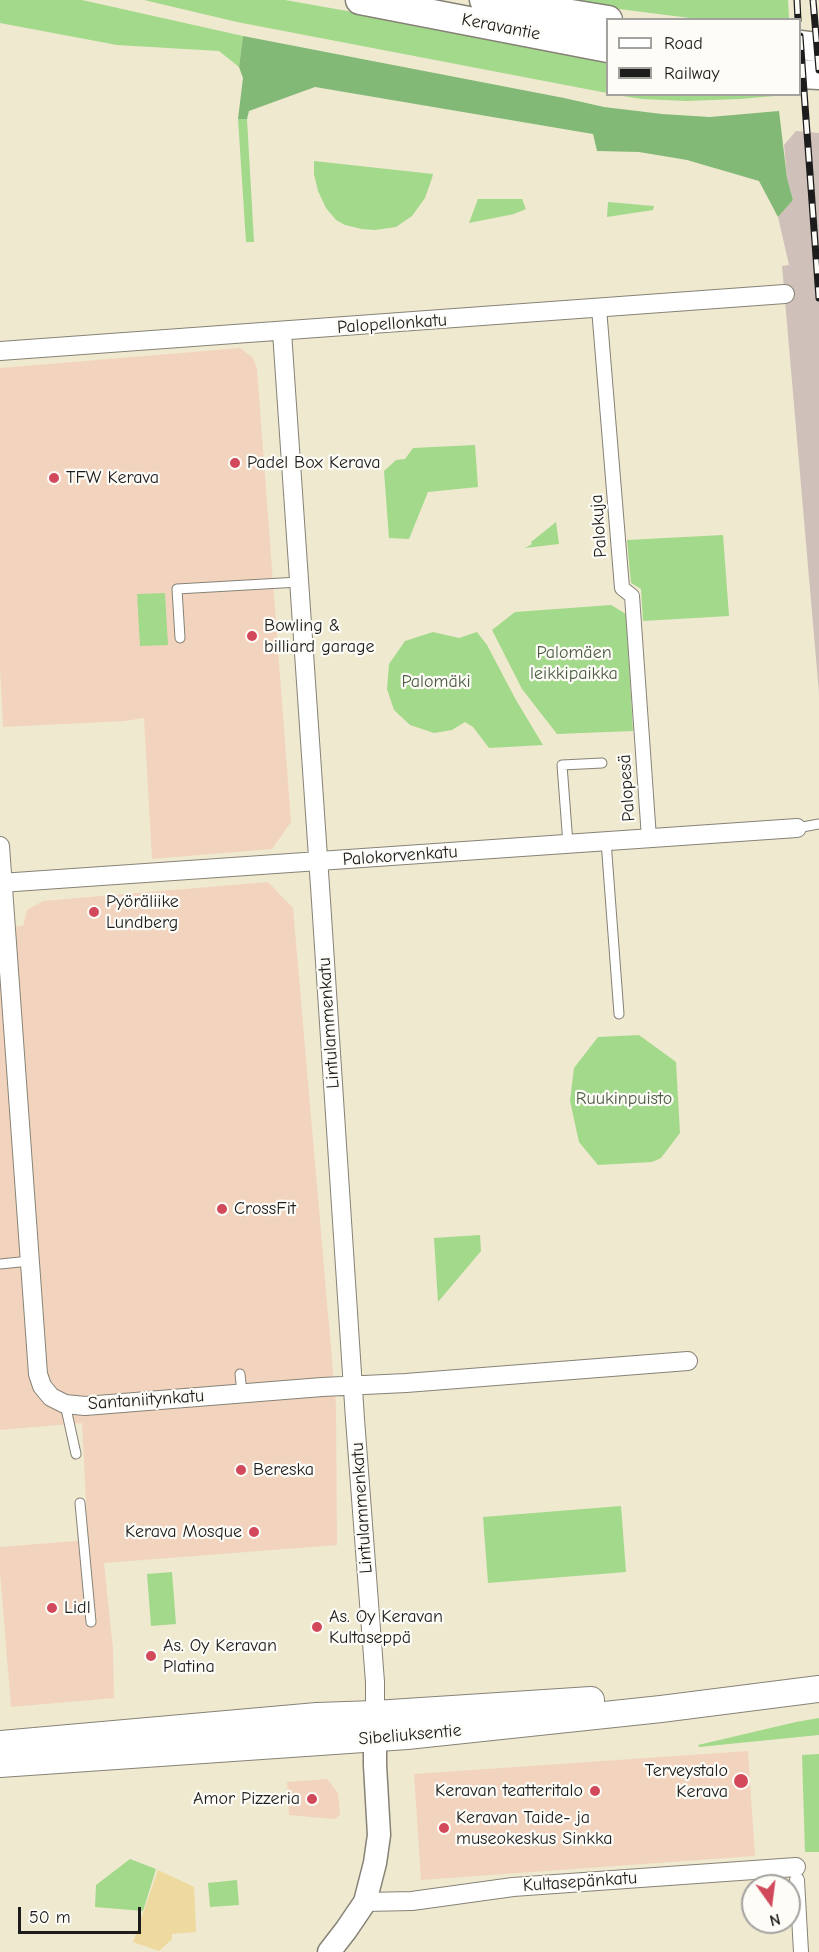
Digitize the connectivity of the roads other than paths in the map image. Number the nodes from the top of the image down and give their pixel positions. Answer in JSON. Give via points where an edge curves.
{"nodes":[{"id":1,"x":360,"y":0,"type":"edge"},
{"id":2,"x":484,"y":0,"type":"edge"},
{"id":3,"x":606,"y":20,"type":"edge"},
{"id":4,"x":801,"y":45,"type":"edge"},
{"id":5,"x":819,"y":47,"type":"edge"},
{"id":6,"x":606,"y":48,"type":"edge"},
{"id":7,"x":801,"y":74,"type":"edge"},
{"id":8,"x":819,"y":75,"type":"edge"},
{"id":9,"x":785,"y":294,"type":"dead end"},
{"id":10,"x":599,"y":308,"type":"junction"},
{"id":11,"x":282,"y":332,"type":"junction"},
{"id":12,"x":0,"y":351,"type":"edge"},
{"id":13,"x":298,"y":582,"type":"junction"},
{"id":14,"x":180,"y":638,"type":"dead end"},
{"id":15,"x":642,"y":737,"type":"joint"},
{"id":16,"x":602,"y":763,"type":"dead end"},
{"id":17,"x":819,"y":824,"type":"edge"},
{"id":18,"x":797,"y":828,"type":"joint"},
{"id":19,"x":649,"y":838,"type":"junction"},
{"id":20,"x":606,"y":841,"type":"junction"},
{"id":21,"x":568,"y":844,"type":"junction"},
{"id":22,"x":0,"y":846,"type":"edge"},
{"id":23,"x":318,"y":862,"type":"junction"},
{"id":24,"x":1,"y":884,"type":"edge"},
{"id":25,"x":619,"y":1014,"type":"dead end"},
{"id":26,"x":30,"y":1261,"type":"junction"},
{"id":27,"x":0,"y":1264,"type":"edge"},
{"id":28,"x":688,"y":1361,"type":"dead end"},
{"id":29,"x":240,"y":1374,"type":"dead end"},
{"id":30,"x":353,"y":1386,"type":"junction"},
{"id":31,"x":242,"y":1393,"type":"junction"},
{"id":32,"x":65,"y":1404,"type":"junction"},
{"id":33,"x":76,"y":1454,"type":"dead end"},
{"id":34,"x":80,"y":1503,"type":"dead end"},
{"id":35,"x":91,"y":1622,"type":"dead end"},
{"id":36,"x":819,"y":1688,"type":"edge"},
{"id":37,"x":375,"y":1726,"type":"junction"},
{"id":38,"x":0,"y":1744,"type":"edge"},
{"id":39,"x":0,"y":1764,"type":"edge"},
{"id":40,"x":741,"y":1876,"type":"edge"},
{"id":41,"x":364,"y":1902,"type":"junction"},
{"id":42,"x":800,"y":1934,"type":"edge"},
{"id":43,"x":329,"y":1952,"type":"edge"},
{"id":44,"x":801,"y":1952,"type":"edge"}],
"edges":[{"from":1,"to":6,"type":"main road","name":"Keravantie"},
{"from":2,"to":3,"type":"main road","name":"Keravantie"},
{"from":4,"to":5,"type":"main road"},
{"from":7,"to":8,"type":"main road"},
{"from":9,"to":10,"type":"street","name":"Palopellonkatu"},
{"from":10,"to":11,"type":"street","name":"Palopellonkatu"},
{"from":10,"to":15,"type":"street","name":"Palokuja","via":[[622,588],[632,596]]},
{"from":11,"to":12,"type":"street","name":"Palopellonkatu"},
{"from":11,"to":13,"type":"street","name":"Lintulammenkatu"},
{"from":13,"to":14,"type":"lane","via":[[177,589]]},
{"from":13,"to":23,"type":"street","name":"Lintulammenkatu"},
{"from":15,"to":19,"type":"street","name":"Palopesä"},
{"from":16,"to":21,"type":"lane","via":[[562,765]]},
{"from":17,"to":18,"type":"lane"},
{"from":18,"to":19,"type":"street","name":"Palokorvenkatu"},
{"from":19,"to":20,"type":"street","name":"Palokorvenkatu"},
{"from":20,"to":21,"type":"street","name":"Palokorvenkatu"},
{"from":20,"to":25,"type":"lane"},
{"from":21,"to":23,"type":"street","name":"Palokorvenkatu"},
{"from":22,"to":24,"type":"street"},
{"from":23,"to":24,"type":"street","name":"Palokorvenkatu"},
{"from":23,"to":30,"type":"street","name":"Lintulammenkatu"},
{"from":24,"to":26,"type":"street","name":"Santaniitynkatu"},
{"from":26,"to":27,"type":"lane"},
{"from":26,"to":32,"type":"street","name":"Santaniitynkatu","via":[[38,1374],[51,1397]]},
{"from":28,"to":30,"type":"street","name":"Santaniitynkatu"},
{"from":29,"to":31,"type":"lane"},
{"from":30,"to":31,"type":"street","name":"Santaniitynkatu"},
{"from":30,"to":37,"type":"street","name":"Lintulammenkatu"},
{"from":31,"to":32,"type":"street","name":"Santaniitynkatu","via":[[85,1406]]},
{"from":32,"to":33,"type":"lane"},
{"from":34,"to":35,"type":"lane"},
{"from":36,"to":37,"type":"main road","name":"Sibeliuksentie","via":[[659,1695]]},
{"from":37,"to":38,"type":"main road","name":"Sibeliuksentie","via":[[317,1716]]},
{"from":37,"to":39,"type":"main road","name":"Sibeliuksentie"},
{"from":37,"to":41,"type":"street","via":[[379,1835]]},
{"from":40,"to":41,"type":"street","name":"Kultasepänkatu","via":[[525,1886],[412,1901]]},
{"from":41,"to":43,"type":"street"},
{"from":42,"to":44,"type":"street"}]}
